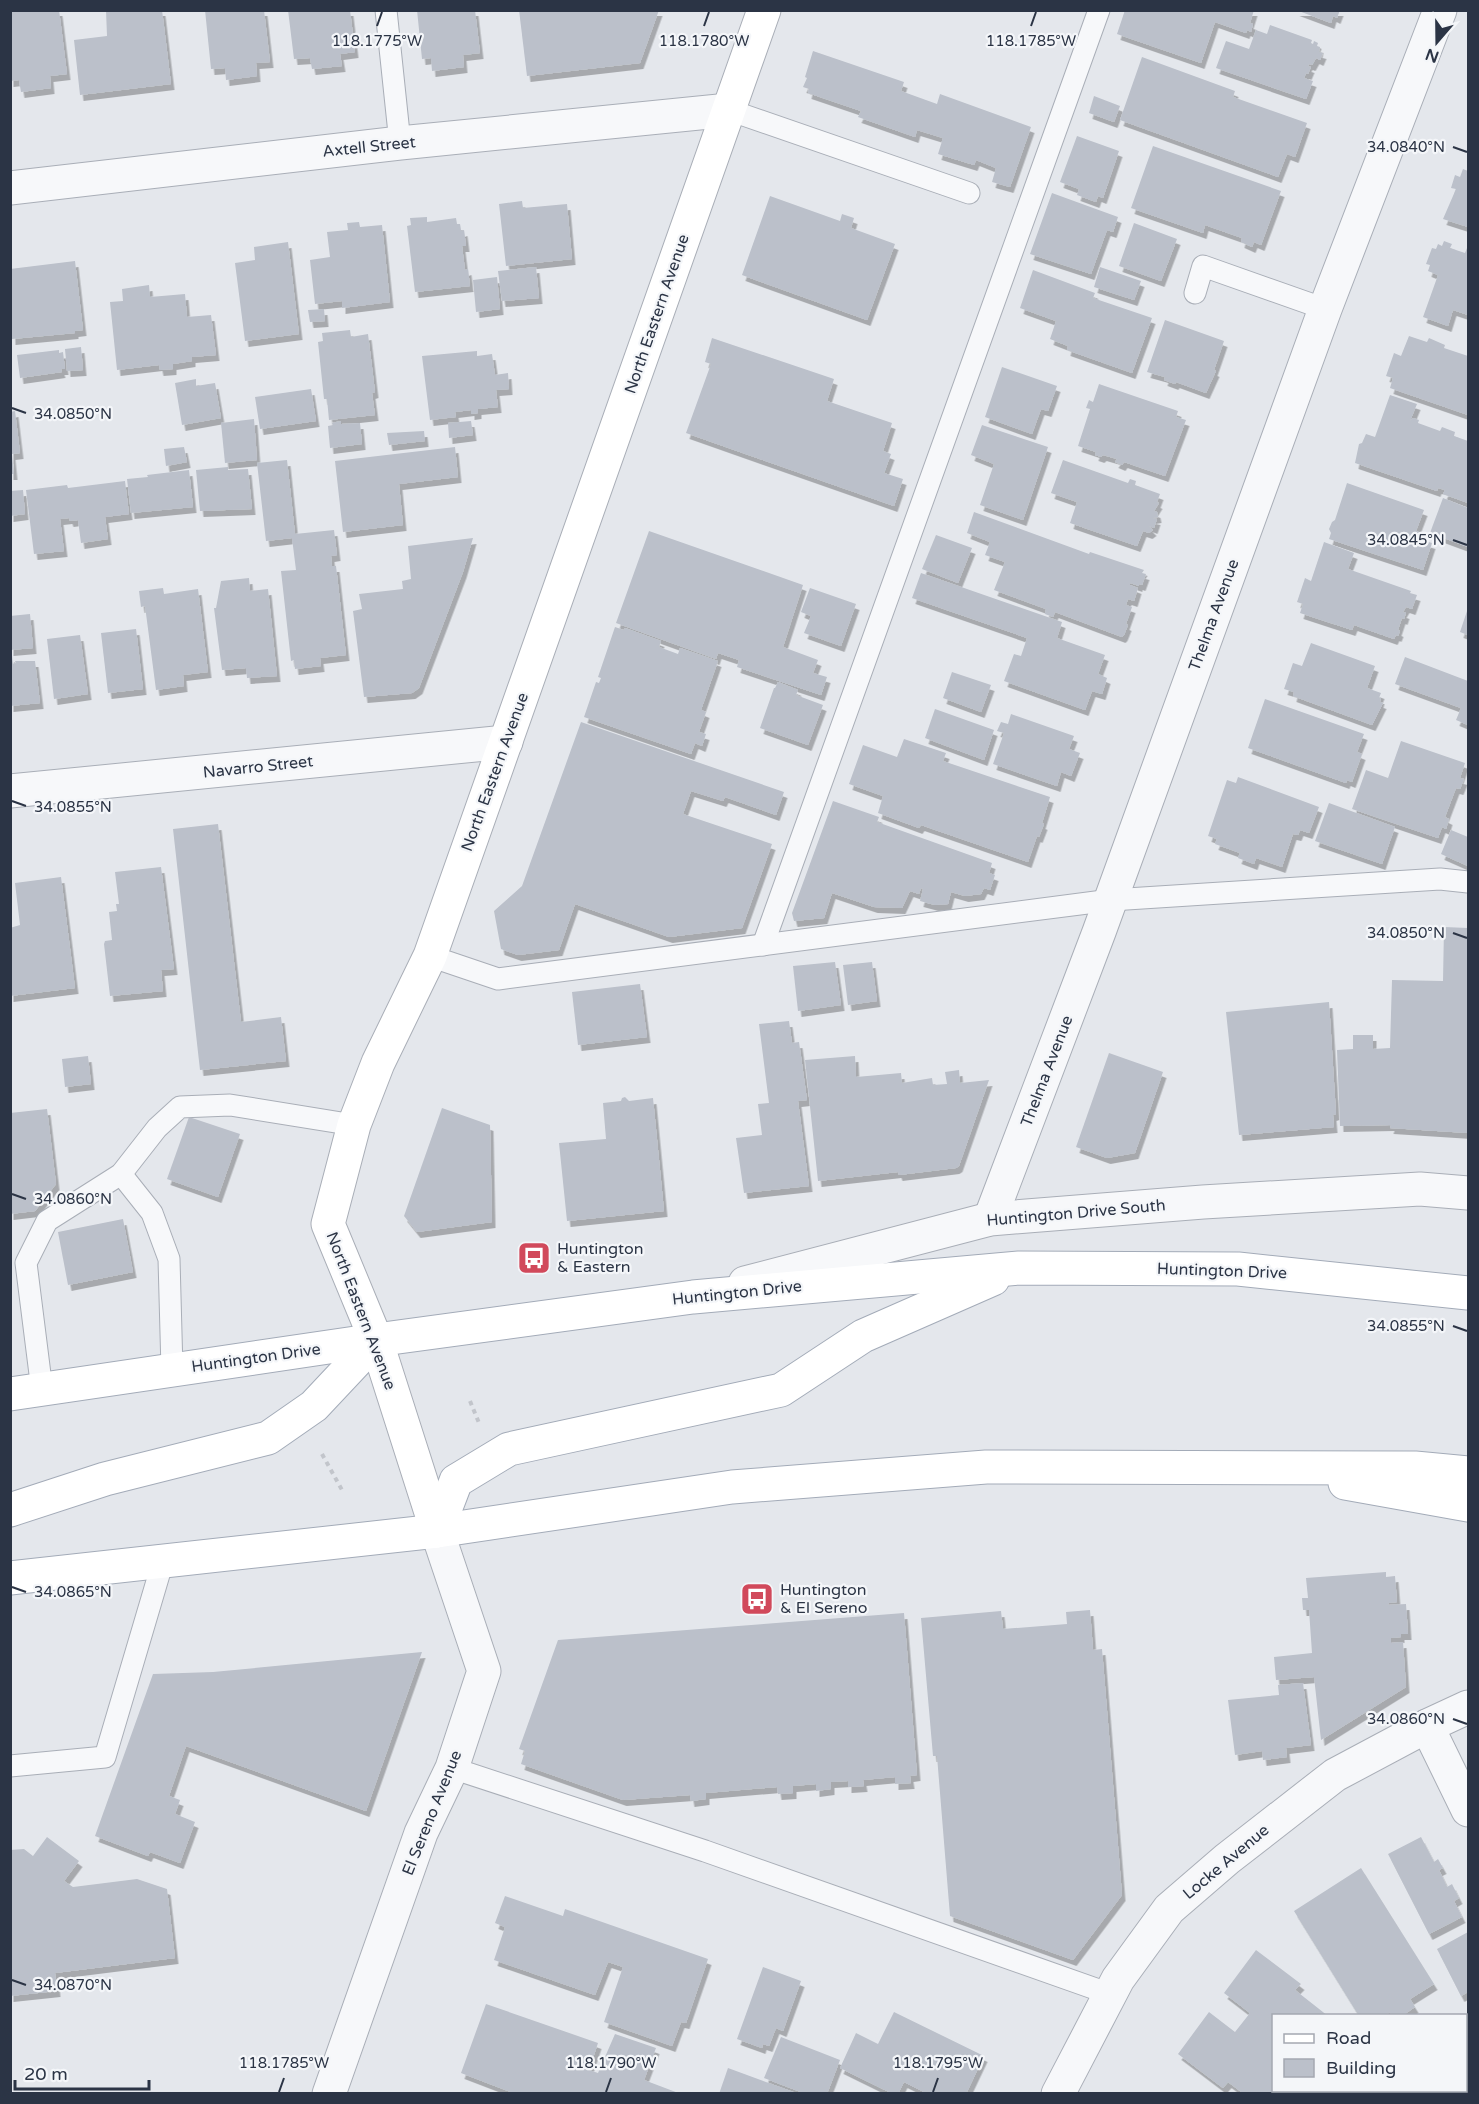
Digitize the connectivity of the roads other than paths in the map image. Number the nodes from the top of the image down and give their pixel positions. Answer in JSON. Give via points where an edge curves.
{"nodes":[{"id":1,"x":386,"y":10,"type":"edge"},
{"id":2,"x":764,"y":10,"type":"edge"},
{"id":3,"x":1099,"y":10,"type":"edge"},
{"id":4,"x":1440,"y":10,"type":"edge"},
{"id":5,"x":729,"y":110,"type":"junction"},
{"id":6,"x":400,"y":143,"type":"junction"},
{"id":7,"x":10,"y":188,"type":"edge"},
{"id":8,"x":969,"y":193,"type":"dead end"},
{"id":9,"x":1195,"y":293,"type":"dead end"},
{"id":10,"x":1325,"y":309,"type":"junction"},
{"id":11,"x":506,"y":742,"type":"junction"},
{"id":12,"x":10,"y":791,"type":"edge"},
{"id":13,"x":1468,"y":882,"type":"edge"},
{"id":14,"x":1111,"y":900,"type":"junction"},
{"id":15,"x":763,"y":945,"type":"junction"},
{"id":16,"x":430,"y":956,"type":"junction"},
{"id":17,"x":354,"y":1125,"type":"junction"},
{"id":18,"x":121,"y":1174,"type":"junction"},
{"id":19,"x":1468,"y":1193,"type":"edge"},
{"id":20,"x":990,"y":1219,"type":"junction"},
{"id":21,"x":1019,"y":1268,"type":"junction"},
{"id":22,"x":1468,"y":1293,"type":"edge"},
{"id":23,"x":693,"y":1297,"type":"junction"},
{"id":24,"x":376,"y":1340,"type":"junction"},
{"id":25,"x":172,"y":1370,"type":"junction"},
{"id":26,"x":26,"y":1392,"type":"edge"},
{"id":27,"x":1261,"y":1467,"type":"junction"},
{"id":28,"x":1468,"y":1473,"type":"edge"},
{"id":29,"x":1468,"y":1505,"type":"edge"},
{"id":30,"x":10,"y":1510,"type":"edge"},
{"id":31,"x":437,"y":1531,"type":"junction"},
{"id":32,"x":163,"y":1561,"type":"junction"},
{"id":33,"x":10,"y":1578,"type":"edge"},
{"id":34,"x":1468,"y":1707,"type":"edge"},
{"id":35,"x":1427,"y":1726,"type":"junction"},
{"id":36,"x":10,"y":1766,"type":"edge"},
{"id":37,"x":452,"y":1768,"type":"junction"},
{"id":38,"x":1468,"y":1810,"type":"edge"},
{"id":39,"x":1110,"y":1994,"type":"junction"},
{"id":40,"x":329,"y":2094,"type":"edge"},
{"id":41,"x":1058,"y":2094,"type":"edge"}],
"edges":[{"from":1,"to":6,"type":"lane"},
{"from":2,"to":5,"type":"main road","name":"North Eastern Avenue"},
{"from":3,"to":15,"type":"lane"},
{"from":4,"to":10,"type":"street","name":"Thelma Avenue"},
{"from":5,"to":6,"type":"street","name":"Axtell Street"},
{"from":5,"to":8,"type":"lane"},
{"from":5,"to":11,"type":"main road","name":"North Eastern Avenue"},
{"from":6,"to":7,"type":"street","name":"Axtell Street"},
{"from":9,"to":10,"type":"lane","via":[[1203,266]]},
{"from":10,"to":14,"type":"street","name":"Thelma Avenue"},
{"from":11,"to":12,"type":"street","name":"Navarro Street"},
{"from":11,"to":16,"type":"main road","name":"North Eastern Avenue"},
{"from":13,"to":14,"type":"lane","via":[[1440,879]]},
{"from":14,"to":15,"type":"lane"},
{"from":14,"to":20,"type":"street","name":"Thelma Avenue"},
{"from":15,"to":16,"type":"lane","via":[[498,980]]},
{"from":16,"to":17,"type":"main road","name":"North Eastern Avenue","via":[[378,1063]]},
{"from":17,"to":18,"type":"lane","via":[[230,1105],[180,1107],[157,1128]]},
{"from":17,"to":24,"type":"main road","name":"North Eastern Avenue","via":[[328,1224]]},
{"from":18,"to":25,"type":"lane","via":[[152,1214],[169,1259]]},
{"from":18,"to":26,"type":"lane","via":[[47,1221],[26,1263]]},
{"from":19,"to":20,"type":"street","name":"Huntington Drive South","via":[[1408,1190]]},
{"from":20,"to":23,"type":"street","name":"Huntington Drive South"},
{"from":21,"to":22,"type":"main road","name":"Huntington Drive","via":[[1238,1269]]},
{"from":21,"to":23,"type":"main road","name":"Huntington Drive"},
{"from":21,"to":31,"type":"main road","via":[[863,1336],[781,1390],[509,1449],[456,1481]]},
{"from":23,"to":24,"type":"main road","name":"Huntington Drive"},
{"from":24,"to":25,"type":"main road","name":"Huntington Drive"},
{"from":24,"to":30,"type":"main road","via":[[314,1406],[268,1438],[105,1479]]},
{"from":24,"to":31,"type":"main road","name":"North Eastern Avenue"},
{"from":25,"to":26,"type":"main road","name":"Huntington Drive"},
{"from":27,"to":28,"type":"main road","via":[[1415,1468]]},
{"from":27,"to":29,"type":"main road"},
{"from":27,"to":31,"type":"main road","via":[[986,1467],[732,1487]]},
{"from":31,"to":32,"type":"main road"},
{"from":31,"to":37,"type":"street","name":"El Sereno Avenue","via":[[484,1671]]},
{"from":32,"to":33,"type":"main road"},
{"from":32,"to":36,"type":"lane","via":[[105,1757]]},
{"from":34,"to":35,"type":"street","name":"Locke Avenue"},
{"from":35,"to":38,"type":"street"},
{"from":35,"to":39,"type":"street","name":"Locke Avenue","via":[[1335,1774],[1227,1859],[1169,1909]]},
{"from":37,"to":39,"type":"lane","via":[[705,1851]]},
{"from":37,"to":40,"type":"street","name":"El Sereno Avenue","via":[[421,1833]]},
{"from":39,"to":41,"type":"street","name":"Locke Avenue"}]}
